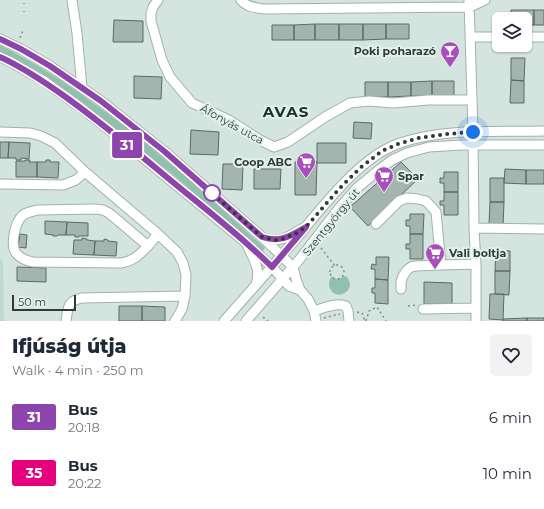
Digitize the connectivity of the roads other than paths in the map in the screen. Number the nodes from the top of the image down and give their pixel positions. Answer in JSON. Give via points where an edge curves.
{"nodes":[{"id":1,"x":72,"y":0,"type":"edge"},
{"id":2,"x":158,"y":0,"type":"edge"},
{"id":3,"x":241,"y":0,"type":"edge"},
{"id":4,"x":485,"y":0,"type":"edge"},
{"id":5,"x":469,"y":3,"type":"edge"},
{"id":6,"x":470,"y":37,"type":"junction"},
{"id":7,"x":492,"y":37,"type":"edge"},
{"id":8,"x":532,"y":37,"type":"edge"},
{"id":9,"x":544,"y":37,"type":"edge"},
{"id":10,"x":0,"y":39,"type":"edge"},
{"id":11,"x":0,"y":57,"type":"edge"},
{"id":12,"x":82,"y":88,"type":"junction"},
{"id":13,"x":472,"y":100,"type":"junction"},
{"id":14,"x":544,"y":131,"type":"edge"},
{"id":15,"x":0,"y":132,"type":"edge"},
{"id":16,"x":473,"y":132,"type":"junction"},
{"id":17,"x":473,"y":144,"type":"junction"},
{"id":18,"x":544,"y":145,"type":"edge"},
{"id":19,"x":86,"y":172,"type":"junction"},
{"id":20,"x":0,"y":184,"type":"edge"},
{"id":21,"x":376,"y":224,"type":"dead end"},
{"id":22,"x":306,"y":227,"type":"junction"},
{"id":23,"x":474,"y":228,"type":"junction"},
{"id":24,"x":544,"y":229,"type":"edge"},
{"id":25,"x":158,"y":234,"type":"junction"},
{"id":26,"x":262,"y":237,"type":"junction"},
{"id":27,"x":245,"y":242,"type":"junction"},
{"id":28,"x":148,"y":246,"type":"junction"},
{"id":29,"x":281,"y":256,"type":"junction"},
{"id":30,"x":441,"y":264,"type":"junction"},
{"id":31,"x":476,"y":264,"type":"junction"},
{"id":32,"x":272,"y":267,"type":"junction"},
{"id":33,"x":293,"y":267,"type":"junction"},
{"id":34,"x":283,"y":278,"type":"junction"},
{"id":35,"x":256,"y":285,"type":"junction"},
{"id":36,"x":401,"y":289,"type":"dead end"},
{"id":37,"x":300,"y":290,"type":"junction"},
{"id":38,"x":185,"y":296,"type":"junction"},
{"id":39,"x":421,"y":307,"type":"road end"},
{"id":40,"x":476,"y":308,"type":"junction"},
{"id":41,"x":315,"y":318,"type":"edge"},
{"id":42,"x":66,"y":321,"type":"edge"},
{"id":43,"x":175,"y":321,"type":"edge"},
{"id":44,"x":224,"y":321,"type":"edge"},
{"id":45,"x":246,"y":321,"type":"edge"},
{"id":46,"x":349,"y":321,"type":"edge"},
{"id":47,"x":476,"y":321,"type":"edge"}],
"edges":[{"from":1,"to":12,"type":"street","via":[[78,33]]},
{"from":2,"to":13,"type":"street","name":"Áfonyás utca","via":[[151,13],[151,21],[162,60],[170,77],[192,103],[229,120],[274,147],[288,142],[350,103]]},
{"from":3,"to":5,"type":"street","via":[[251,7],[264,9]]},
{"from":4,"to":5,"type":"street"},
{"from":5,"to":6,"type":"street"},
{"from":6,"to":7,"type":"street"},
{"from":6,"to":13,"type":"street"},
{"from":8,"to":9,"type":"street"},
{"from":10,"to":12,"type":"street","via":[[44,62]]},
{"from":11,"to":27,"type":"street","via":[[44,82],[80,107]]},
{"from":12,"to":26,"type":"street","via":[[164,151]]},
{"from":13,"to":16,"type":"street"},
{"from":14,"to":16,"type":"street","name":"Szentgyörgy út"},
{"from":15,"to":19,"type":"street","via":[[30,133],[55,142]]},
{"from":16,"to":17,"type":"street"},
{"from":16,"to":22,"type":"street","name":"Szentgyörgy út","via":[[419,138],[382,151],[360,168]]},
{"from":17,"to":18,"type":"street","name":"Szentgyörgy út"},
{"from":17,"to":23,"type":"street"},
{"from":17,"to":33,"type":"street","name":"Szentgyörgy út","via":[[429,147],[392,160],[357,188]]},
{"from":19,"to":20,"type":"street","via":[[76,180],[63,185]]},
{"from":19,"to":25,"type":"street"},
{"from":21,"to":30,"type":"street","via":[[399,201],[407,198],[426,202],[436,212]]},
{"from":22,"to":26,"type":"street","name":"Szentgyörgy út","via":[[282,239]]},
{"from":22,"to":29,"type":"street","name":"Szentgyörgy út"},
{"from":23,"to":24,"type":"street"},
{"from":23,"to":31,"type":"street"},
{"from":25,"to":28,"type":"street"},
{"from":25,"to":38,"type":"street","via":[[177,252],[183,263],[186,275]]},
{"from":26,"to":29,"type":"street"},
{"from":27,"to":32,"type":"street"},
{"from":27,"to":35,"type":"street","via":[[259,272]]},
{"from":28,"to":28,"type":"street","via":[[109,213],[95,209],[31,211],[18,221],[14,237],[16,252],[20,257],[32,262],[121,264],[135,259]]},
{"from":29,"to":32,"type":"street","name":"Szentgyörgy út"},
{"from":29,"to":33,"type":"street"},
{"from":30,"to":31,"type":"street"},
{"from":30,"to":36,"type":"street","via":[[411,267],[403,276]]},
{"from":31,"to":40,"type":"street"},
{"from":32,"to":34,"type":"street"},
{"from":32,"to":35,"type":"street","name":"Szentgyörgy út"},
{"from":33,"to":34,"type":"street","name":"Szentgyörgy út"},
{"from":33,"to":37,"type":"street"},
{"from":34,"to":37,"type":"street","via":[[289,286]]},
{"from":34,"to":45,"type":"street","name":"Szentgyörgy út"},
{"from":35,"to":44,"type":"street","name":"Szentgyörgy út"},
{"from":37,"to":41,"type":"street","via":[[308,299]]},
{"from":38,"to":42,"type":"street","via":[[82,298],[74,300],[68,307]]},
{"from":38,"to":43,"type":"street","via":[[182,309]]},
{"from":39,"to":40,"type":"street"},
{"from":40,"to":47,"type":"street"},
{"from":41,"to":46,"type":"street","via":[[328,307],[341,304],[346,306]]}]}
